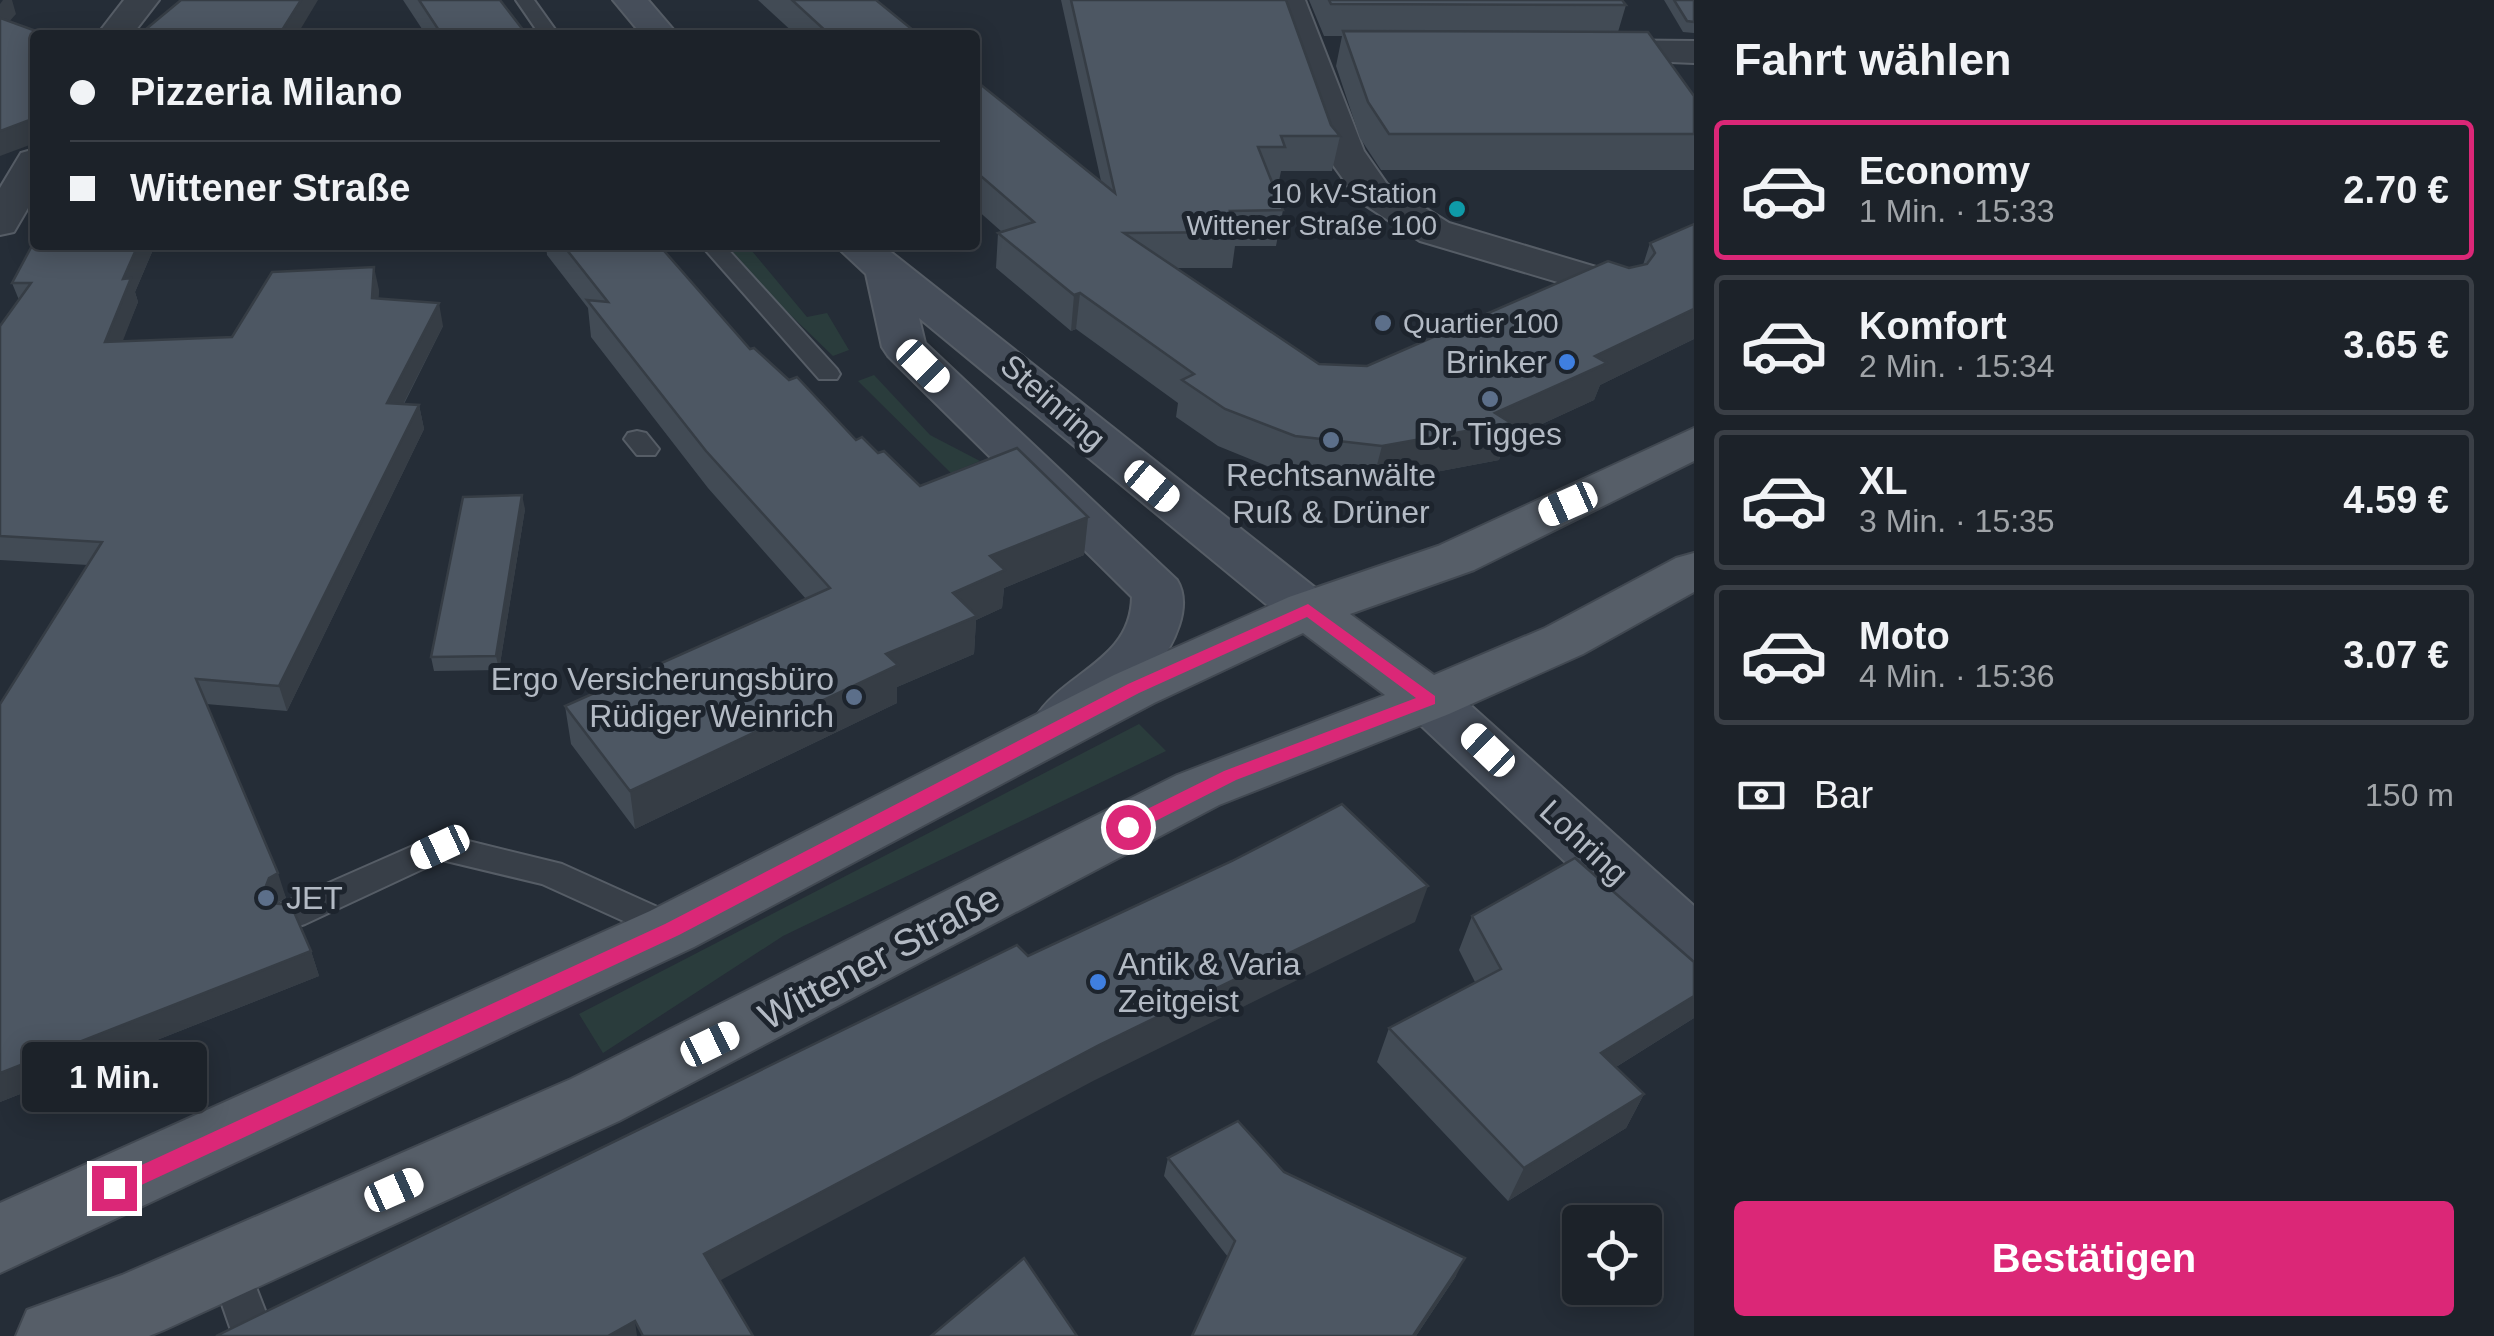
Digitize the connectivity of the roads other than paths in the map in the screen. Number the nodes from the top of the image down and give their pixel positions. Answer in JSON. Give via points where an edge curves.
{"nodes":[{"id":1,"x":142,"y":0,"type":"edge"},
{"id":2,"x":525,"y":0,"type":"edge"},
{"id":3,"x":630,"y":0,"type":"edge"},
{"id":4,"x":1288,"y":0,"type":"edge"},
{"id":5,"x":118,"y":30,"type":"edge"},
{"id":6,"x":546,"y":30,"type":"edge"},
{"id":7,"x":656,"y":30,"type":"edge"},
{"id":8,"x":1310,"y":52,"type":"junction"},
{"id":9,"x":1348,"y":52,"type":"edge"},
{"id":10,"x":1559,"y":52,"type":"edge"},
{"id":11,"x":1694,"y":52,"type":"edge"},
{"id":12,"x":30,"y":170,"type":"edge"},
{"id":13,"x":0,"y":222,"type":"edge"},
{"id":14,"x":716,"y":250,"type":"edge"},
{"id":15,"x":872,"y":260,"type":"edge"},
{"id":16,"x":1618,"y":287,"type":"edge"},
{"id":17,"x":828,"y":374,"type":"dead end"},
{"id":18,"x":1694,"y":442,"type":"edge"},
{"id":19,"x":1689,"y":567,"type":"edge"},
{"id":20,"x":1308,"y":610,"type":"junction"},
{"id":21,"x":1429,"y":700,"type":"junction"},
{"id":22,"x":1042,"y":737,"type":"junction"},
{"id":23,"x":294,"y":914,"type":"edge"},
{"id":24,"x":672,"y":930,"type":"junction"},
{"id":25,"x":1694,"y":944,"type":"edge"},
{"id":26,"x":0,"y":1239,"type":"edge"},
{"id":27,"x":228,"y":1264,"type":"junction"},
{"id":28,"x":54,"y":1336,"type":"edge"},
{"id":29,"x":254,"y":1336,"type":"edge"}],
"edges":[{"from":1,"to":5,"type":"street"},
{"from":2,"to":6,"type":"lane"},
{"from":3,"to":7,"type":"street"},
{"from":4,"to":8,"type":"street"},
{"from":8,"to":9,"type":"street"},
{"from":8,"to":16,"type":"street","via":[[1350,164],[1381,200],[1447,237]]},
{"from":10,"to":11,"type":"street"},
{"from":12,"to":13,"type":"street"},
{"from":14,"to":17,"type":"lane"},
{"from":15,"to":20,"type":"street","name":"Steinring","via":[[961,325]]},
{"from":15,"to":22,"type":"street","name":"Steinring","via":[[904,347],[1158,592],[1161,614],[1149,640],[1119,674]]},
{"from":18,"to":20,"type":"main road","via":[[1456,558]]},
{"from":19,"to":21,"type":"main road","name":"Wittener Straße","via":[[1564,641]]},
{"from":20,"to":21,"type":"main road"},
{"from":20,"to":22,"type":"main road"},
{"from":21,"to":25,"type":"street","name":"Lohring"},
{"from":21,"to":27,"type":"main road","name":"Wittener Straße","via":[[1198,790],[723,1038]]},
{"from":22,"to":24,"type":"main road"},
{"from":23,"to":24,"type":"lane","via":[[440,847],[550,873]]},
{"from":24,"to":26,"type":"main road"},
{"from":27,"to":28,"type":"main road","name":"Wittener Straße"},
{"from":27,"to":29,"type":"lane"}]}
